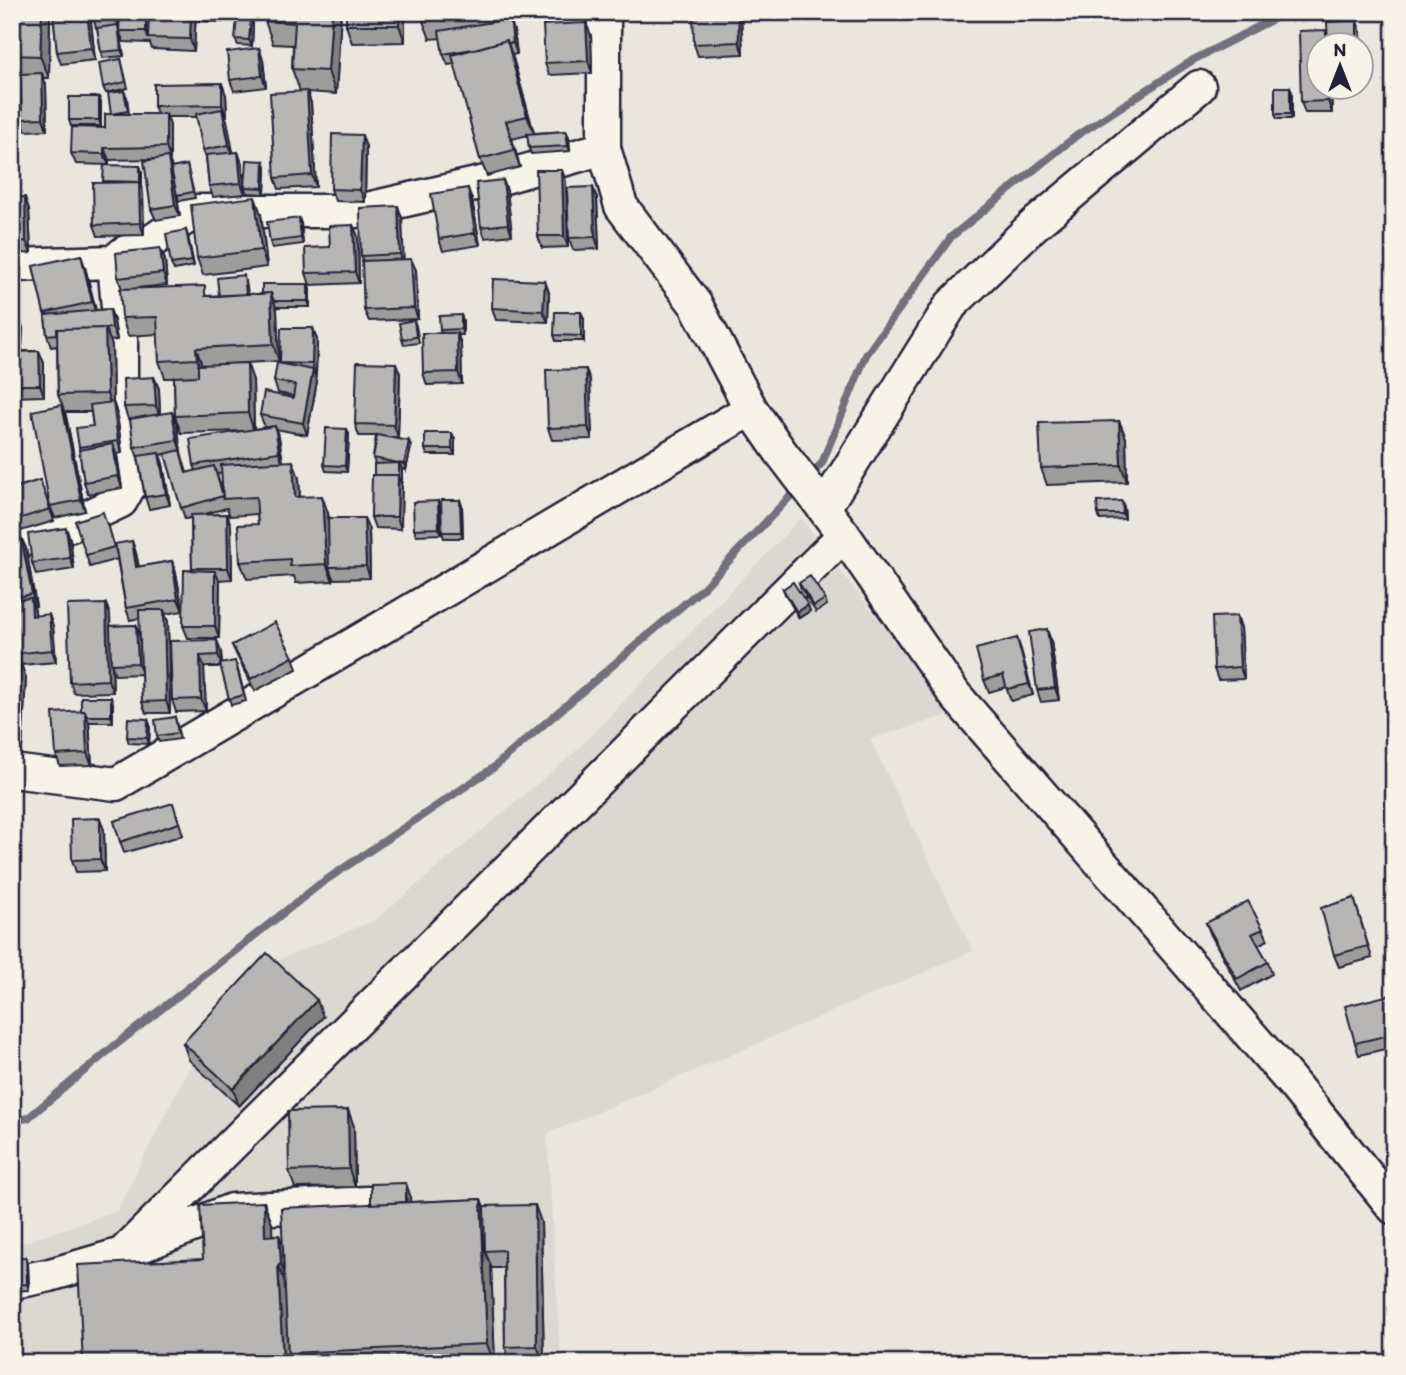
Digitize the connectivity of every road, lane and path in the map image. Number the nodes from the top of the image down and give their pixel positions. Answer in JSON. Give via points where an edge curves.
{"nodes":[{"id":1,"x":604,"y":12,"type":"edge"},
{"id":2,"x":1199,"y":87,"type":"dead end"},
{"id":3,"x":604,"y":148,"type":"junction"},
{"id":4,"x":114,"y":261,"type":"junction"},
{"id":5,"x":12,"y":265,"type":"edge"},
{"id":6,"x":751,"y":409,"type":"junction"},
{"id":7,"x":823,"y":508,"type":"junction"},
{"id":8,"x":844,"y":535,"type":"junction"},
{"id":9,"x":12,"y":543,"type":"edge"},
{"id":10,"x":12,"y":771,"type":"edge"},
{"id":11,"x":367,"y":1203,"type":"edge"},
{"id":12,"x":1394,"y":1208,"type":"edge"},
{"id":13,"x":122,"y":1254,"type":"junction"},
{"id":14,"x":12,"y":1283,"type":"edge"}],
"edges":[{"from":1,"to":3,"type":"street"},
{"from":2,"to":7,"type":"street","via":[[1034,225],[951,304]]},
{"from":3,"to":4,"type":"street","via":[[498,179],[358,211],[196,211]]},
{"from":3,"to":6,"type":"street","via":[[621,206],[696,304]]},
{"from":4,"to":5,"type":"street"},
{"from":4,"to":9,"type":"street","via":[[121,397],[135,469],[131,484],[121,501],[71,525]]},
{"from":6,"to":7,"type":"street"},
{"from":6,"to":10,"type":"street","via":[[116,784]]},
{"from":7,"to":8,"type":"street"},
{"from":8,"to":12,"type":"street","via":[[955,695],[1280,1068]]},
{"from":8,"to":13,"type":"street"},
{"from":11,"to":13,"type":"street","via":[[232,1210]]},
{"from":13,"to":14,"type":"street"}]}
